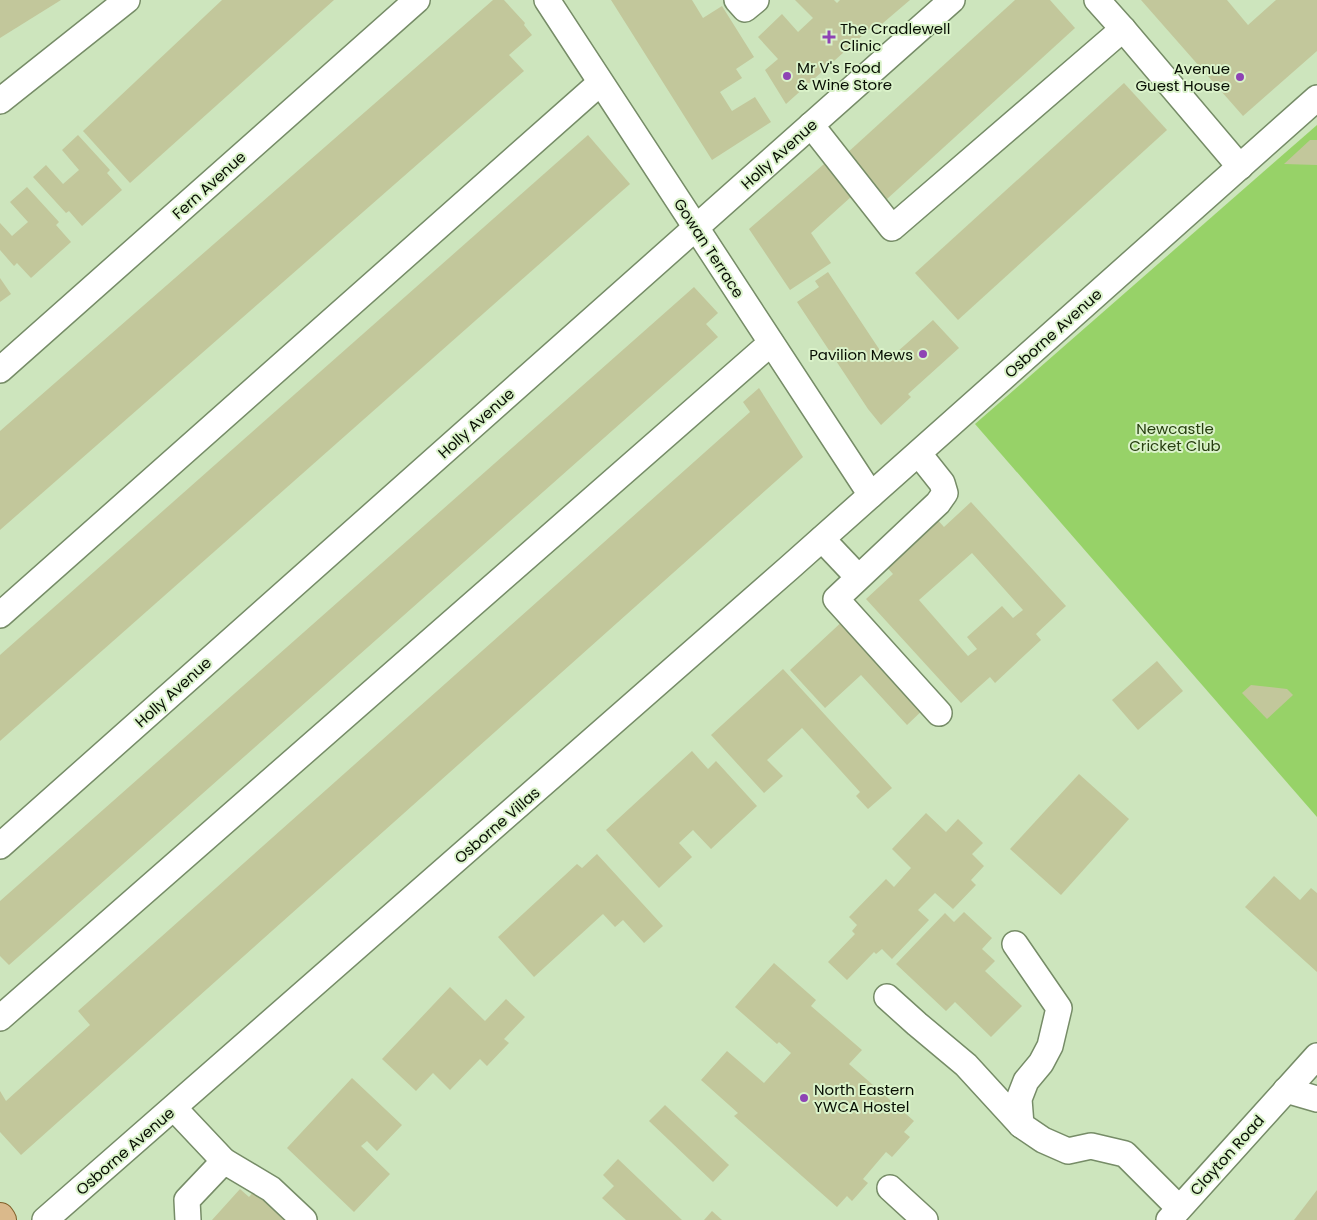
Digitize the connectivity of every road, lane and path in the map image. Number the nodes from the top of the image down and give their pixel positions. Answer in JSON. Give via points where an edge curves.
{"nodes":[{"id":1,"x":127,"y":0,"type":"edge"},
{"id":2,"x":418,"y":0,"type":"edge"},
{"id":3,"x":547,"y":0,"type":"edge"},
{"id":4,"x":737,"y":0,"type":"edge"},
{"id":5,"x":756,"y":0,"type":"edge"},
{"id":6,"x":952,"y":0,"type":"edge"},
{"id":7,"x":1097,"y":0,"type":"edge"},
{"id":8,"x":1123,"y":29,"type":"junction"},
{"id":9,"x":600,"y":83,"type":"junction"},
{"id":10,"x":1317,"y":98,"type":"edge"},
{"id":11,"x":0,"y":101,"type":"edge"},
{"id":12,"x":811,"y":125,"type":"junction"},
{"id":13,"x":1240,"y":167,"type":"junction"},
{"id":14,"x":695,"y":228,"type":"junction"},
{"id":15,"x":771,"y":343,"type":"junction"},
{"id":16,"x":0,"y":370,"type":"edge"},
{"id":17,"x":919,"y":454,"type":"junction"},
{"id":18,"x":871,"y":495,"type":"junction"},
{"id":19,"x":822,"y":539,"type":"junction"},
{"id":20,"x":790,"y":568,"type":"joint"},
{"id":21,"x":858,"y":577,"type":"junction"},
{"id":22,"x":0,"y":615,"type":"edge"},
{"id":23,"x":938,"y":713,"type":"dead end"},
{"id":24,"x":0,"y":846,"type":"edge"},
{"id":25,"x":1015,"y":944,"type":"dead end"},
{"id":26,"x":888,"y":997,"type":"dead end"},
{"id":27,"x":0,"y":1018,"type":"edge"},
{"id":28,"x":1317,"y":1056,"type":"edge"},
{"id":29,"x":204,"y":1081,"type":"joint"},
{"id":30,"x":1286,"y":1090,"type":"junction"},
{"id":31,"x":1317,"y":1099,"type":"edge"},
{"id":32,"x":174,"y":1108,"type":"junction"},
{"id":33,"x":1022,"y":1125,"type":"junction"},
{"id":34,"x":224,"y":1161,"type":"junction"},
{"id":35,"x":890,"y":1188,"type":"dead end"},
{"id":36,"x":1174,"y":1214,"type":"edge"},
{"id":37,"x":45,"y":1220,"type":"edge"},
{"id":38,"x":188,"y":1220,"type":"edge"},
{"id":39,"x":304,"y":1220,"type":"edge"},
{"id":40,"x":926,"y":1220,"type":"edge"}],
"edges":[{"from":1,"to":11,"type":"street"},
{"from":2,"to":16,"type":"street","name":"Fern Avenue"},
{"from":3,"to":9,"type":"street","name":"Gowan Terrace"},
{"from":4,"to":5,"type":"street","via":[[745,9]]},
{"from":6,"to":12,"type":"street","name":"Holly Avenue"},
{"from":7,"to":8,"type":"street"},
{"from":8,"to":12,"type":"street","via":[[892,228]]},
{"from":8,"to":13,"type":"street"},
{"from":9,"to":14,"type":"street","name":"Gowan Terrace"},
{"from":9,"to":22,"type":"street"},
{"from":10,"to":13,"type":"street","name":"Osborne Avenue"},
{"from":12,"to":14,"type":"street","name":"Holly Avenue"},
{"from":13,"to":17,"type":"street","name":"Osborne Avenue"},
{"from":14,"to":15,"type":"street","name":"Gowan Terrace"},
{"from":14,"to":24,"type":"street","name":"Holly Avenue"},
{"from":15,"to":18,"type":"street","name":"Gowan Terrace"},
{"from":15,"to":27,"type":"street"},
{"from":17,"to":18,"type":"street","name":"Osborne Avenue"},
{"from":17,"to":21,"type":"street","via":[[942,483],[945,493],[938,504]]},
{"from":18,"to":19,"type":"street","name":"Osborne Avenue"},
{"from":19,"to":20,"type":"street","name":"Osborne Avenue"},
{"from":19,"to":21,"type":"street"},
{"from":20,"to":29,"type":"street","name":"Osborne Villas"},
{"from":21,"to":23,"type":"street","via":[[836,599]]},
{"from":25,"to":33,"type":"street","via":[[1059,1008],[1050,1046],[1026,1080],[1019,1099]]},
{"from":26,"to":33,"type":"street","via":[[966,1065]]},
{"from":28,"to":30,"type":"street","name":"Clayton Road"},
{"from":29,"to":32,"type":"street","name":"Osborne Avenue"},
{"from":30,"to":31,"type":"street"},
{"from":30,"to":36,"type":"street","name":"Clayton Road"},
{"from":32,"to":34,"type":"street"},
{"from":32,"to":37,"type":"street","name":"Osborne Avenue"},
{"from":33,"to":36,"type":"street","via":[[1043,1140],[1068,1151],[1091,1146],[1124,1154]]},
{"from":34,"to":38,"type":"street","via":[[187,1200]]},
{"from":34,"to":39,"type":"street","via":[[271,1189]]},
{"from":35,"to":40,"type":"street"}]}
